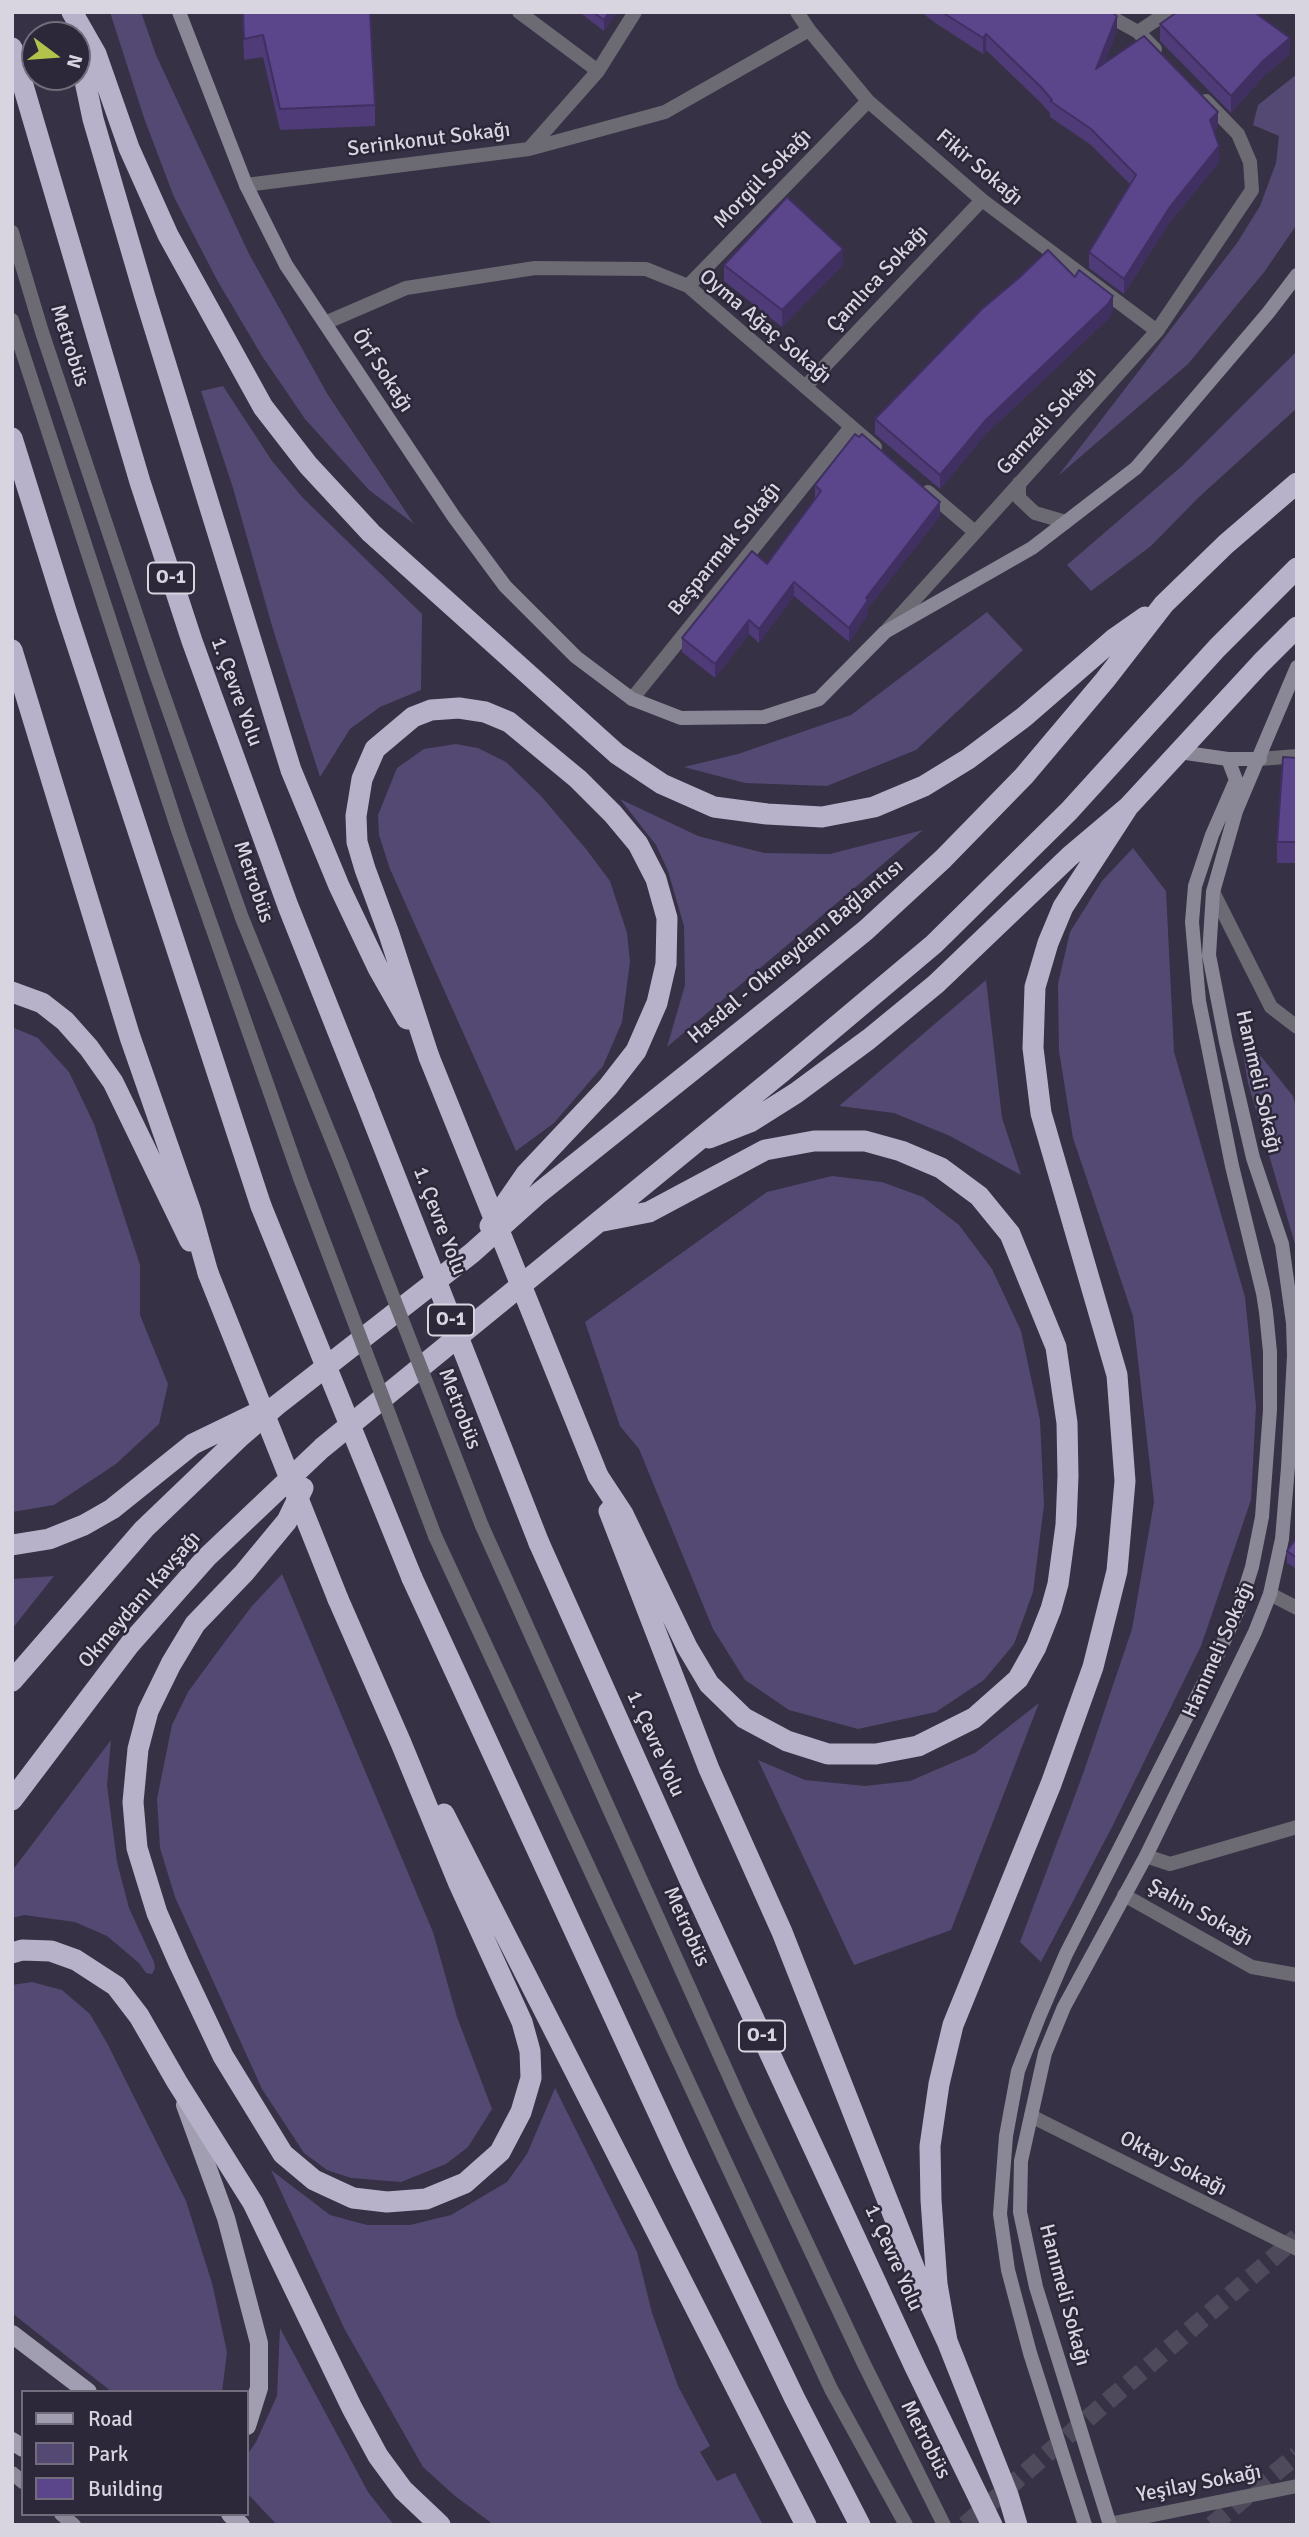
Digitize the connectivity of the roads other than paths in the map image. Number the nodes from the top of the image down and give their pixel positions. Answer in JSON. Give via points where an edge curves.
{"nodes":[{"id":1,"x":71,"y":12,"type":"edge"},
{"id":2,"x":179,"y":12,"type":"edge"},
{"id":3,"x":519,"y":12,"type":"edge"},
{"id":4,"x":635,"y":12,"type":"edge"},
{"id":5,"x":797,"y":12,"type":"edge"},
{"id":6,"x":1102,"y":12,"type":"edge"},
{"id":7,"x":1168,"y":12,"type":"edge"},
{"id":8,"x":809,"y":30,"type":"junction"},
{"id":9,"x":1138,"y":32,"type":"junction"},
{"id":10,"x":12,"y":48,"type":"edge"},
{"id":11,"x":1165,"y":60,"type":"edge"},
{"id":12,"x":598,"y":71,"type":"junction"},
{"id":13,"x":1192,"y":87,"type":"edge"},
{"id":14,"x":87,"y":91,"type":"edge"},
{"id":15,"x":868,"y":101,"type":"junction"},
{"id":16,"x":529,"y":149,"type":"junction"},
{"id":17,"x":246,"y":185,"type":"junction"},
{"id":18,"x":982,"y":200,"type":"junction"},
{"id":19,"x":12,"y":232,"type":"edge"},
{"id":20,"x":1297,"y":275,"type":"edge"},
{"id":21,"x":688,"y":286,"type":"junction"},
{"id":22,"x":12,"y":320,"type":"edge"},
{"id":23,"x":325,"y":323,"type":"junction"},
{"id":24,"x":1157,"y":331,"type":"junction"},
{"id":25,"x":805,"y":387,"type":"junction"},
{"id":26,"x":851,"y":427,"type":"junction"},
{"id":27,"x":12,"y":438,"type":"edge"},
{"id":28,"x":882,"y":453,"type":"edge"},
{"id":29,"x":913,"y":479,"type":"edge"},
{"id":30,"x":1019,"y":483,"type":"junction"},
{"id":31,"x":1297,"y":483,"type":"edge"},
{"id":32,"x":1066,"y":522,"type":"junction"},
{"id":33,"x":975,"y":532,"type":"junction"},
{"id":34,"x":1297,"y":568,"type":"edge"},
{"id":35,"x":1164,"y":604,"type":"junction"},
{"id":36,"x":1297,"y":627,"type":"edge"},
{"id":37,"x":885,"y":632,"type":"junction"},
{"id":38,"x":12,"y":650,"type":"edge"},
{"id":39,"x":1297,"y":667,"type":"edge"},
{"id":40,"x":632,"y":699,"type":"junction"},
{"id":41,"x":1179,"y":752,"type":"junction"},
{"id":42,"x":1297,"y":756,"type":"edge"},
{"id":43,"x":1228,"y":759,"type":"junction"},
{"id":44,"x":1260,"y":759,"type":"junction"},
{"id":45,"x":1128,"y":807,"type":"junction"},
{"id":46,"x":1213,"y":892,"type":"junction"},
{"id":47,"x":12,"y":992,"type":"edge"},
{"id":48,"x":1297,"y":1027,"type":"edge"},
{"id":49,"x":429,"y":1057,"type":"junction"},
{"id":50,"x":691,"y":1145,"type":"junction"},
{"id":51,"x":596,"y":1223,"type":"junction"},
{"id":52,"x":472,"y":1253,"type":"junction"},
{"id":53,"x":208,"y":1273,"type":"junction"},
{"id":54,"x":1266,"y":1312,"type":"junction"},
{"id":55,"x":1295,"y":1323,"type":"edge"},
{"id":56,"x":277,"y":1405,"type":"junction"},
{"id":57,"x":322,"y":1448,"type":"junction"},
{"id":58,"x":598,"y":1476,"type":"junction"},
{"id":59,"x":12,"y":1545,"type":"edge"},
{"id":60,"x":1247,"y":1584,"type":"junction"},
{"id":61,"x":1269,"y":1594,"type":"junction"},
{"id":62,"x":1297,"y":1608,"type":"edge"},
{"id":63,"x":12,"y":1681,"type":"edge"},
{"id":64,"x":401,"y":1743,"type":"junction"},
{"id":65,"x":12,"y":1800,"type":"edge"},
{"id":66,"x":1297,"y":1827,"type":"edge"},
{"id":67,"x":1122,"y":1844,"type":"junction"},
{"id":68,"x":1146,"y":1856,"type":"junction"},
{"id":69,"x":1124,"y":1895,"type":"junction"},
{"id":70,"x":12,"y":1953,"type":"edge"},
{"id":71,"x":1297,"y":1975,"type":"edge"},
{"id":72,"x":177,"y":2082,"type":"junction"},
{"id":73,"x":1011,"y":2110,"type":"junction"},
{"id":74,"x":1031,"y":2116,"type":"junction"},
{"id":75,"x":1297,"y":2249,"type":"edge"},
{"id":76,"x":12,"y":2334,"type":"edge"},
{"id":77,"x":947,"y":2341,"type":"junction"},
{"id":78,"x":85,"y":2390,"type":"edge"},
{"id":79,"x":248,"y":2423,"type":"edge"},
{"id":80,"x":1297,"y":2486,"type":"edge"},
{"id":81,"x":1108,"y":2524,"type":"edge"},
{"id":82,"x":440,"y":2525,"type":"edge"},
{"id":83,"x":806,"y":2525,"type":"edge"},
{"id":84,"x":860,"y":2525,"type":"edge"},
{"id":85,"x":906,"y":2525,"type":"edge"},
{"id":86,"x":944,"y":2525,"type":"edge"},
{"id":87,"x":992,"y":2525,"type":"edge"},
{"id":88,"x":1017,"y":2525,"type":"edge"},
{"id":89,"x":1085,"y":2525,"type":"edge"}],
"edges":[{"from":1,"to":35,"type":"highway","via":[[96,54],[129,148],[169,235],[263,407],[308,465],[371,533],[617,754],[662,784],[714,807],[767,814],[822,817],[874,807],[924,786],[968,759],[1115,638]]},
{"from":2,"to":17,"type":"main road","name":"Örf Sokağı"},
{"from":3,"to":12,"type":"street"},
{"from":4,"to":12,"type":"street","name":"Serinkonut Sokağı"},
{"from":5,"to":8,"type":"street","name":"Fikir Sokağı"},
{"from":6,"to":9,"type":"street"},
{"from":7,"to":9,"type":"street"},
{"from":8,"to":15,"type":"street","name":"Fikir Sokağı"},
{"from":8,"to":16,"type":"street","via":[[665,112]]},
{"from":9,"to":11,"type":"street"},
{"from":10,"to":87,"type":"highway","name":"1. Çevre Yolu","number":"O-1","bridge":true,"via":[[140,482],[192,641],[288,906],[539,1543],[702,1907]]},
{"from":12,"to":16,"type":"street","name":"Serinkonut Sokağı"},
{"from":13,"to":24,"type":"street","name":"Gamzeli Sokağı","via":[[1238,134],[1250,162],[1252,190]]},
{"from":14,"to":49,"type":"highway","via":[[145,298],[291,770],[372,957]]},
{"from":15,"to":18,"type":"street","name":"Fikir Sokağı"},
{"from":15,"to":21,"type":"street","name":"Morgül Sokağı"},
{"from":16,"to":17,"type":"street","name":"Serinkonut Sokağı"},
{"from":17,"to":23,"type":"main road","name":"Örf Sokağı","via":[[286,265]]},
{"from":18,"to":24,"type":"street","name":"Fikir Sokağı"},
{"from":18,"to":25,"type":"street","name":"Çamlıca Sokağı"},
{"from":19,"to":86,"type":"street","name":"Metrobüs","bridge":true,"via":[[155,671],[243,918],[482,1526],[742,2105]]},
{"from":20,"to":32,"type":"main road","via":[[1136,468]]},
{"from":21,"to":23,"type":"street","name":"Oyma Ağaç Sokağı","via":[[646,269],[535,268],[405,288]]},
{"from":21,"to":25,"type":"street","name":"Oyma Ağaç Sokağı"},
{"from":22,"to":85,"type":"street","bridge":true,"via":[[178,833],[300,1178],[435,1536],[831,2389]]},
{"from":23,"to":40,"type":"main road","name":"Örf Sokağı","via":[[505,586],[576,657]]},
{"from":24,"to":30,"type":"street","name":"Gamzeli Sokağı"},
{"from":25,"to":26,"type":"street","name":"Oyma Ağaç Sokağı"},
{"from":26,"to":28,"type":"street","name":"Oyma Ağaç Sokağı"},
{"from":26,"to":40,"type":"street","name":"Beşparmak Sokağı"},
{"from":27,"to":84,"type":"highway","bridge":true,"via":[[261,1206],[412,1578],[681,2162]]},
{"from":29,"to":33,"type":"street"},
{"from":30,"to":32,"type":"street","via":[[1019,498],[1035,513]]},
{"from":30,"to":33,"type":"street","name":"Gamzeli Sokağı"},
{"from":31,"to":35,"type":"highway","name":"Hasdal - Okmeydanı Bağlantısı"},
{"from":32,"to":37,"type":"main road","via":[[1032,548]]},
{"from":33,"to":37,"type":"street","name":"Gamzeli Sokağı"},
{"from":34,"to":50,"type":"highway","via":[[1069,811],[934,944]]},
{"from":35,"to":52,"type":"highway","name":"Hasdal - Okmeydanı Bağlantısı","via":[[1024,776],[943,859],[866,930],[539,1193]]},
{"from":36,"to":41,"type":"highway"},
{"from":37,"to":40,"type":"main road","name":"Gamzeli Sokağı","via":[[818,699],[764,717],[681,719]]},
{"from":38,"to":53,"type":"highway","via":[[130,1037]]},
{"from":39,"to":44,"type":"main road","name":"Hanımeli Sokağı"},
{"from":41,"to":43,"type":"main road"},
{"from":41,"to":45,"type":"highway"},
{"from":42,"to":44,"type":"street"},
{"from":43,"to":44,"type":"main road"},
{"from":43,"to":54,"type":"main road","name":"Hanımeli Sokağı","via":[[1236,780],[1195,887],[1192,922],[1199,1001]]},
{"from":44,"to":46,"type":"main road","name":"Hanımeli Sokağı","via":[[1236,811]]},
{"from":45,"to":50,"type":"highway","via":[[936,984],[869,1039],[750,1122]]},
{"from":45,"to":77,"type":"highway","via":[[1063,907],[1048,943],[1035,987],[1033,1048],[1041,1113],[1117,1376],[1125,1480],[1117,1571],[1093,1667],[947,2049],[930,2146],[937,2284]]},
{"from":46,"to":48,"type":"street","via":[[1271,1007]]},
{"from":46,"to":55,"type":"main road","name":"Hanımeli Sokağı","via":[[1209,955],[1253,1158],[1282,1244]]},
{"from":47,"to":53,"type":"highway","via":[[42,1003],[65,1021],[114,1082]]},
{"from":49,"to":52,"type":"highway","via":[[365,869],[355,816],[374,749],[413,717],[459,708],[509,722],[613,814],[650,867],[667,918],[666,964],[657,1003],[636,1051],[526,1174]]},
{"from":49,"to":58,"type":"highway","bridge":true},
{"from":50,"to":51,"type":"highway"},
{"from":51,"to":57,"type":"highway"},
{"from":51,"to":58,"type":"highway","via":[[649,1212],[765,1150],[814,1141],[865,1141],[901,1150],[940,1168],[979,1196],[1010,1234],[1056,1347],[1067,1423],[1068,1476],[1058,1584],[1036,1647],[1018,1679],[974,1718],[918,1746],[876,1754],[828,1754],[788,1741],[744,1718],[709,1684],[623,1514]]},
{"from":52,"to":56,"type":"highway","name":"Hasdal - Okmeydanı Bağlantısı"},
{"from":53,"to":64,"type":"highway","bridge":true,"via":[[338,1599]]},
{"from":54,"to":55,"type":"main road"},
{"from":54,"to":60,"type":"main road","name":"Hanımeli Sokağı","via":[[1270,1352],[1267,1460],[1262,1517]]},
{"from":55,"to":61,"type":"main road","name":"Hanımeli Sokağı","via":[[1289,1467],[1282,1539]]},
{"from":56,"to":59,"type":"highway","via":[[193,1444],[112,1509],[84,1525],[49,1539]]},
{"from":56,"to":63,"type":"highway","name":"Okmeydanı Kavşağı","via":[[144,1530]]},
{"from":57,"to":64,"type":"highway","via":[[287,1521],[195,1624],[171,1664],[148,1711],[138,1749],[133,1802],[137,1848],[157,1913],[212,2033],[258,2115],[284,2154],[314,2180],[353,2198],[387,2202],[426,2199],[466,2183],[500,2152],[521,2112],[531,2078],[522,2022]]},
{"from":57,"to":65,"type":"highway","name":"Okmeydanı Kavşağı","via":[[206,1558],[138,1634]]},
{"from":58,"to":77,"type":"highway","via":[[709,1769],[782,1932]]},
{"from":60,"to":61,"type":"main road"},
{"from":60,"to":67,"type":"main road","name":"Hanımeli Sokağı","via":[[1213,1667]]},
{"from":61,"to":62,"type":"street"},
{"from":61,"to":68,"type":"main road","name":"Hanımeli Sokağı"},
{"from":64,"to":83,"type":"highway","via":[[451,1827]]},
{"from":66,"to":68,"type":"street","via":[[1170,1864]]},
{"from":67,"to":68,"type":"main road"},
{"from":67,"to":73,"type":"main road","name":"Hanımeli Sokağı","via":[[1039,2017],[1018,2071]]},
{"from":68,"to":69,"type":"main road","name":"Hanımeli Sokağı"},
{"from":69,"to":71,"type":"street","name":"Şahin Sokağı","via":[[1252,1967]]},
{"from":69,"to":74,"type":"main road","name":"Hanımeli Sokağı","via":[[1064,2007],[1045,2053]]},
{"from":70,"to":72,"type":"highway","via":[[51,1951],[76,1960],[116,1986]]},
{"from":72,"to":79,"type":"main road","via":[[226,2218],[259,2343],[259,2388]]},
{"from":72,"to":82,"type":"highway","via":[[253,2203],[378,2456],[403,2490]]},
{"from":73,"to":74,"type":"main road"},
{"from":73,"to":89,"type":"main road","name":"Hanımeli Sokağı","via":[[1000,2214],[1008,2270]]},
{"from":74,"to":75,"type":"street","name":"Oktay Sokağı"},
{"from":74,"to":81,"type":"main road","name":"Hanımeli Sokağı","via":[[1021,2161],[1020,2212],[1036,2287]]},
{"from":76,"to":78,"type":"main road"},
{"from":77,"to":88,"type":"highway"},
{"from":80,"to":81,"type":"street","name":"Yeşilay Sokağı"}]}
